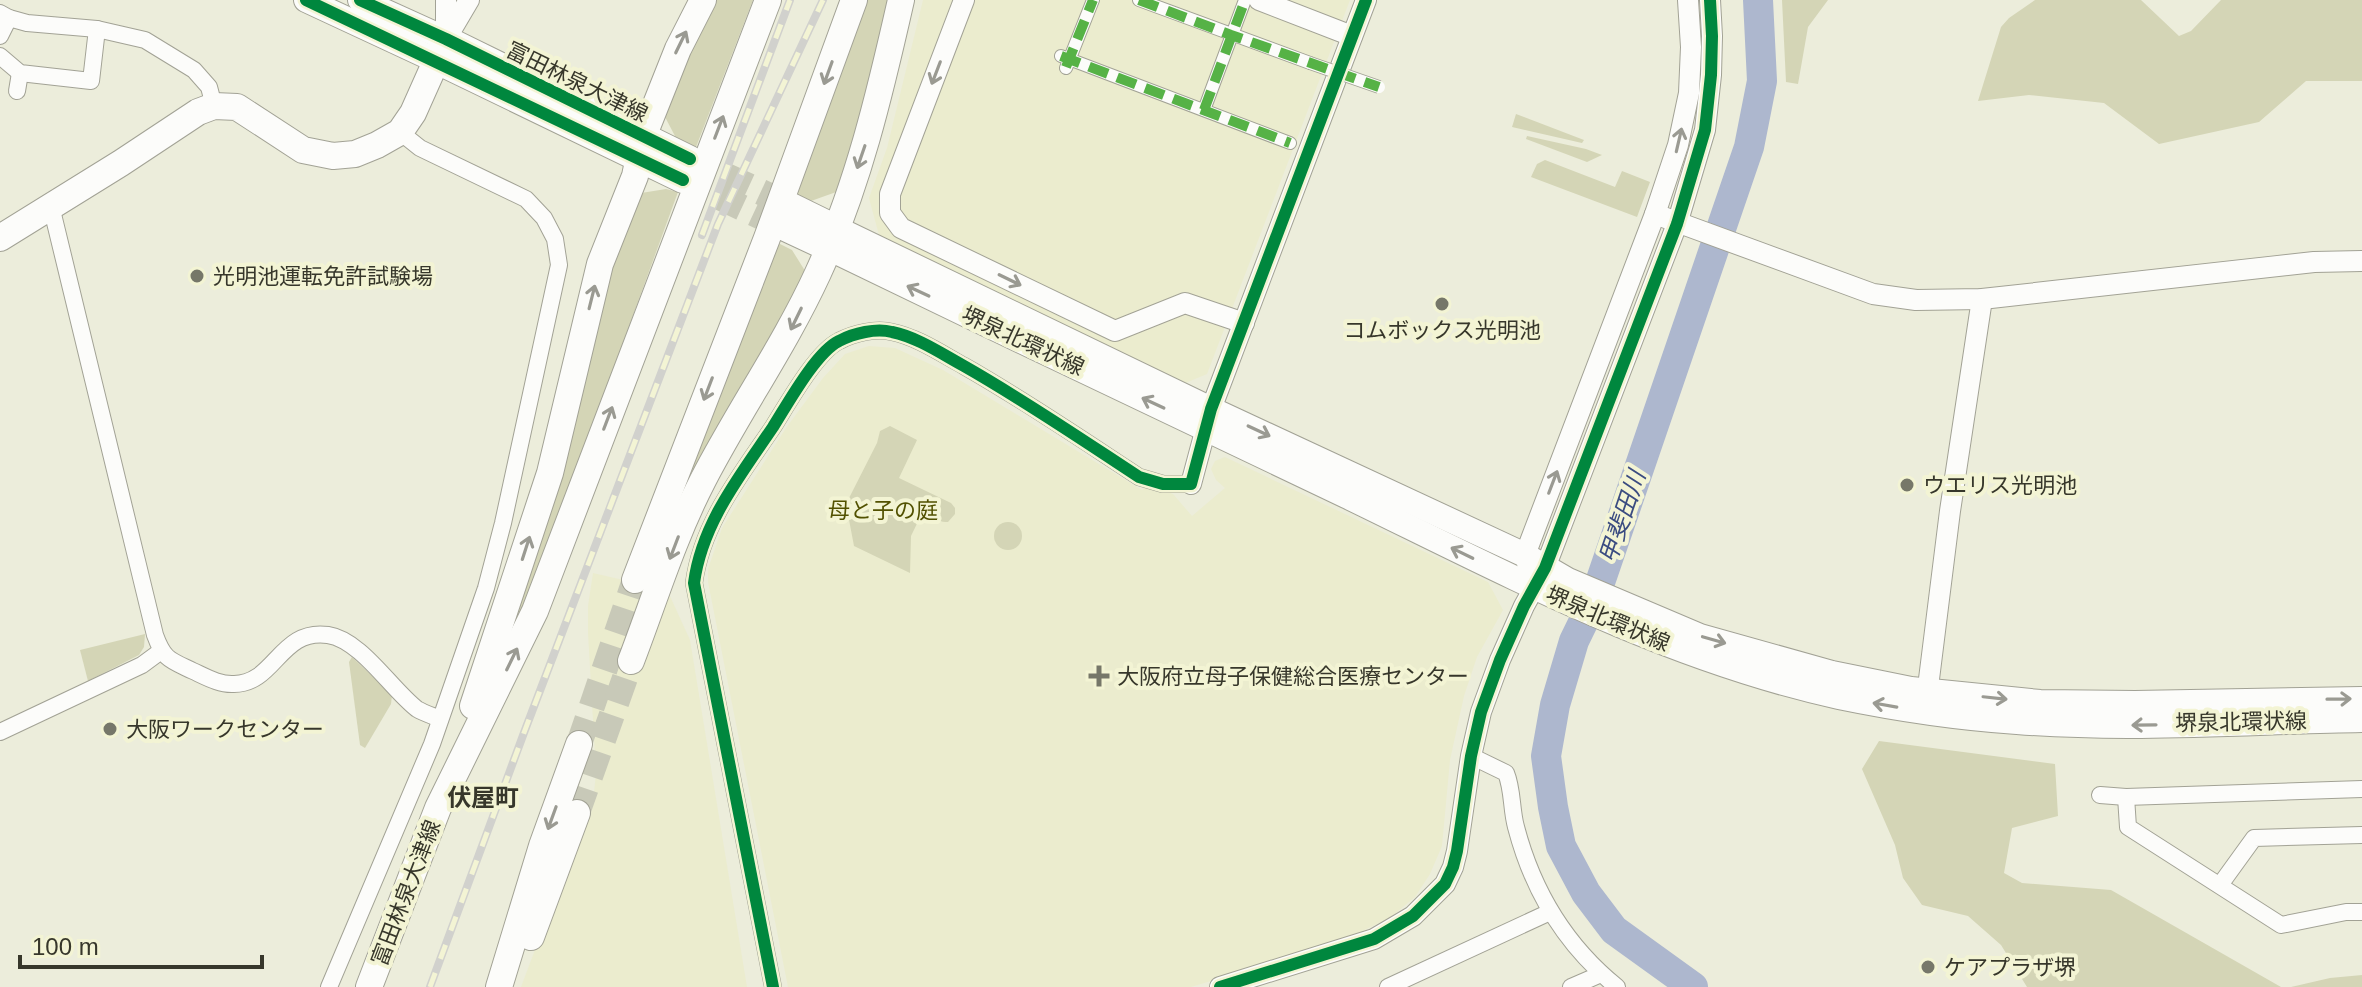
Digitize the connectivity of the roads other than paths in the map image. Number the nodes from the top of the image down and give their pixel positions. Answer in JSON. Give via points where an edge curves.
{"nodes":[{"id":1,"x":306,"y":0,"type":"edge"},
{"id":2,"x":360,"y":0,"type":"edge"},
{"id":3,"x":446,"y":0,"type":"edge"},
{"id":4,"x":469,"y":0,"type":"edge"},
{"id":5,"x":703,"y":0,"type":"edge"},
{"id":6,"x":768,"y":0,"type":"edge"},
{"id":7,"x":854,"y":0,"type":"edge"},
{"id":8,"x":901,"y":0,"type":"edge"},
{"id":9,"x":964,"y":0,"type":"edge"},
{"id":10,"x":1093,"y":0,"type":"edge"},
{"id":11,"x":1139,"y":0,"type":"edge"},
{"id":12,"x":1245,"y":0,"type":"edge"},
{"id":13,"x":1259,"y":0,"type":"edge"},
{"id":14,"x":1366,"y":0,"type":"edge"},
{"id":15,"x":1688,"y":0,"type":"edge"},
{"id":16,"x":1710,"y":0,"type":"edge"},
{"id":17,"x":4,"y":16,"type":"edge"},
{"id":18,"x":97,"y":29,"type":"junction"},
{"id":19,"x":1231,"y":35,"type":"junction"},
{"id":20,"x":0,"y":36,"type":"edge"},
{"id":21,"x":1352,"y":36,"type":"junction"},
{"id":22,"x":442,"y":50,"type":"junction"},
{"id":23,"x":0,"y":56,"type":"edge"},
{"id":24,"x":20,"y":73,"type":"junction"},
{"id":25,"x":1379,"y":87,"type":"dead end"},
{"id":26,"x":17,"y":91,"type":"dead end"},
{"id":27,"x":214,"y":106,"type":"junction"},
{"id":28,"x":1204,"y":110,"type":"junction"},
{"id":29,"x":400,"y":132,"type":"junction"},
{"id":30,"x":1290,"y":143,"type":"dead end"},
{"id":31,"x":642,"y":148,"type":"junction"},
{"id":32,"x":687,"y":170,"type":"tunnel mouth"},
{"id":33,"x":51,"y":206,"type":"junction"},
{"id":34,"x":1655,"y":214,"type":"junction"},
{"id":35,"x":785,"y":216,"type":"tunnel mouth"},
{"id":36,"x":1686,"y":227,"type":"junction"},
{"id":37,"x":0,"y":238,"type":"edge"},
{"id":38,"x":832,"y":238,"type":"junction"},
{"id":39,"x":2362,"y":261,"type":"edge"},
{"id":40,"x":1982,"y":299,"type":"junction"},
{"id":41,"x":1244,"y":323,"type":"junction"},
{"id":42,"x":1208,"y":418,"type":"junction"},
{"id":43,"x":1191,"y":484,"type":"joint"},
{"id":44,"x":1534,"y":570,"type":"junction"},
{"id":45,"x":635,"y":580,"type":"tunnel mouth"},
{"id":46,"x":161,"y":651,"type":"junction"},
{"id":47,"x":631,"y":661,"type":"tunnel mouth"},
{"id":48,"x":2362,"y":699,"type":"edge"},
{"id":49,"x":1926,"y":701,"type":"junction"},
{"id":50,"x":440,"y":719,"type":"junction"},
{"id":51,"x":2362,"y":720,"type":"edge"},
{"id":52,"x":0,"y":732,"type":"edge"},
{"id":53,"x":579,"y":744,"type":"tunnel mouth"},
{"id":54,"x":1471,"y":756,"type":"junction"},
{"id":55,"x":2362,"y":789,"type":"edge"},
{"id":56,"x":2100,"y":795,"type":"dead end"},
{"id":57,"x":2126,"y":797,"type":"junction"},
{"id":58,"x":438,"y":808,"type":"junction"},
{"id":59,"x":577,"y":813,"type":"tunnel mouth"},
{"id":60,"x":2362,"y":835,"type":"edge"},
{"id":61,"x":2220,"y":885,"type":"junction"},
{"id":62,"x":1550,"y":912,"type":"junction"},
{"id":63,"x":2362,"y":912,"type":"edge"},
{"id":64,"x":1601,"y":974,"type":"junction"},
{"id":65,"x":329,"y":987,"type":"edge"},
{"id":66,"x":369,"y":987,"type":"edge"},
{"id":67,"x":499,"y":987,"type":"edge"},
{"id":68,"x":510,"y":987,"type":"edge"},
{"id":69,"x":773,"y":987,"type":"edge"},
{"id":70,"x":1220,"y":987,"type":"edge"},
{"id":71,"x":1388,"y":987,"type":"edge"},
{"id":72,"x":1571,"y":987,"type":"edge"},
{"id":73,"x":1617,"y":987,"type":"edge"}],
"edges":[{"from":1,"to":22,"type":"main road"},
{"from":2,"to":22,"type":"main road"},
{"from":3,"to":22,"type":"street"},
{"from":4,"to":22,"type":"street"},
{"from":31,"to":5,"type":"main road","one_way":true,"via":[[678,49]]},
{"from":58,"to":6,"type":"main road","name":"富田林泉大津線","one_way":true,"via":[[535,611]]},
{"from":7,"to":45,"type":"main road","one_way":true},
{"from":8,"to":38,"type":"main road","one_way":true,"via":[[868,136]]},
{"from":9,"to":41,"type":"street","one_way":true,"via":[[890,194],[890,213],[901,228],[1115,331],[1185,303]]},
{"from":10,"to":28,"type":"street","via":[[1066,61]]},
{"from":11,"to":19,"type":"street"},
{"from":12,"to":19,"type":"street"},
{"from":13,"to":21,"type":"street"},
{"from":14,"to":21,"type":"street"},
{"from":34,"to":15,"type":"street","one_way":true,"via":[[1689,93]]},
{"from":16,"to":36,"type":"street","via":[[1711,75]]},
{"from":17,"to":18,"type":"street"},
{"from":17,"to":20,"type":"street"},
{"from":18,"to":24,"type":"street","via":[[91,81]]},
{"from":18,"to":27,"type":"street","via":[[145,40],[194,70],[209,87]]},
{"from":19,"to":25,"type":"street","bridge":true},
{"from":19,"to":28,"type":"street"},
{"from":21,"to":41,"type":"street"},
{"from":22,"to":29,"type":"main road"},
{"from":22,"to":31,"type":"main road","name":"富田林泉大津線"},
{"from":23,"to":24,"type":"street"},
{"from":24,"to":26,"type":"street"},
{"from":27,"to":29,"type":"main road","via":[[237,107],[303,150],[333,156],[355,154]]},
{"from":27,"to":33,"type":"main road"},
{"from":28,"to":30,"type":"street"},
{"from":29,"to":50,"type":"street","via":[[420,148],[526,199],[555,239],[559,265],[486,588]]},
{"from":31,"to":32,"type":"main road","name":"富田林泉大津線"},
{"from":58,"to":31,"type":"main road","one_way":true,"via":[[550,473],[600,264]]},
{"from":33,"to":37,"type":"main road"},
{"from":33,"to":46,"type":"street"},
{"from":34,"to":36,"type":"street"},
{"from":44,"to":34,"type":"street","one_way":true},
{"from":35,"to":38,"type":"main road"},
{"from":36,"to":40,"type":"street","via":[[1873,294],[1916,300]]},
{"from":36,"to":44,"type":"street"},
{"from":38,"to":42,"type":"main road","name":"堺泉北環状線"},
{"from":38,"to":47,"type":"main road","one_way":true,"via":[[789,333],[729,430],[685,517]]},
{"from":39,"to":40,"type":"street"},
{"from":40,"to":49,"type":"street"},
{"from":41,"to":42,"type":"street"},
{"from":42,"to":43,"type":"street"},
{"from":42,"to":44,"type":"main road","name":"堺泉北環状線"},
{"from":43,"to":69,"type":"street","via":[[1139,477],[995,383],[891,331],[862,332],[836,342],[811,369],[708,529],[694,583]]},
{"from":44,"to":49,"type":"main road","name":"堺泉北環状線","via":[[1677,649],[1842,697]]},
{"from":44,"to":54,"type":"street","via":[[1481,712]]},
{"from":46,"to":50,"type":"street","via":[[211,679],[236,684],[262,674],[286,647],[309,634],[331,635],[351,645],[418,709]]},
{"from":46,"to":52,"type":"street"},
{"from":49,"to":48,"type":"main road","name":"堺泉北環状線","one_way":true},
{"from":51,"to":49,"type":"main road","name":"堺泉北環状線","one_way":true,"via":[[2018,722]]},
{"from":50,"to":65,"type":"street"},
{"from":53,"to":67,"type":"main road","one_way":true},
{"from":54,"to":62,"type":"street","via":[[1506,773],[1519,841]]},
{"from":54,"to":70,"type":"street","via":[[1453,867],[1431,900],[1374,939]]},
{"from":55,"to":57,"type":"street"},
{"from":56,"to":57,"type":"street"},
{"from":57,"to":61,"type":"street","via":[[2128,827]]},
{"from":58,"to":66,"type":"main road","name":"富田林泉大津線"},
{"from":59,"to":68,"type":"main road"},
{"from":60,"to":61,"type":"street","via":[[2254,838]]},
{"from":61,"to":63,"type":"street","via":[[2281,925]]},
{"from":62,"to":64,"type":"street"},
{"from":62,"to":71,"type":"street"},
{"from":64,"to":72,"type":"street"},
{"from":64,"to":73,"type":"street"}]}
